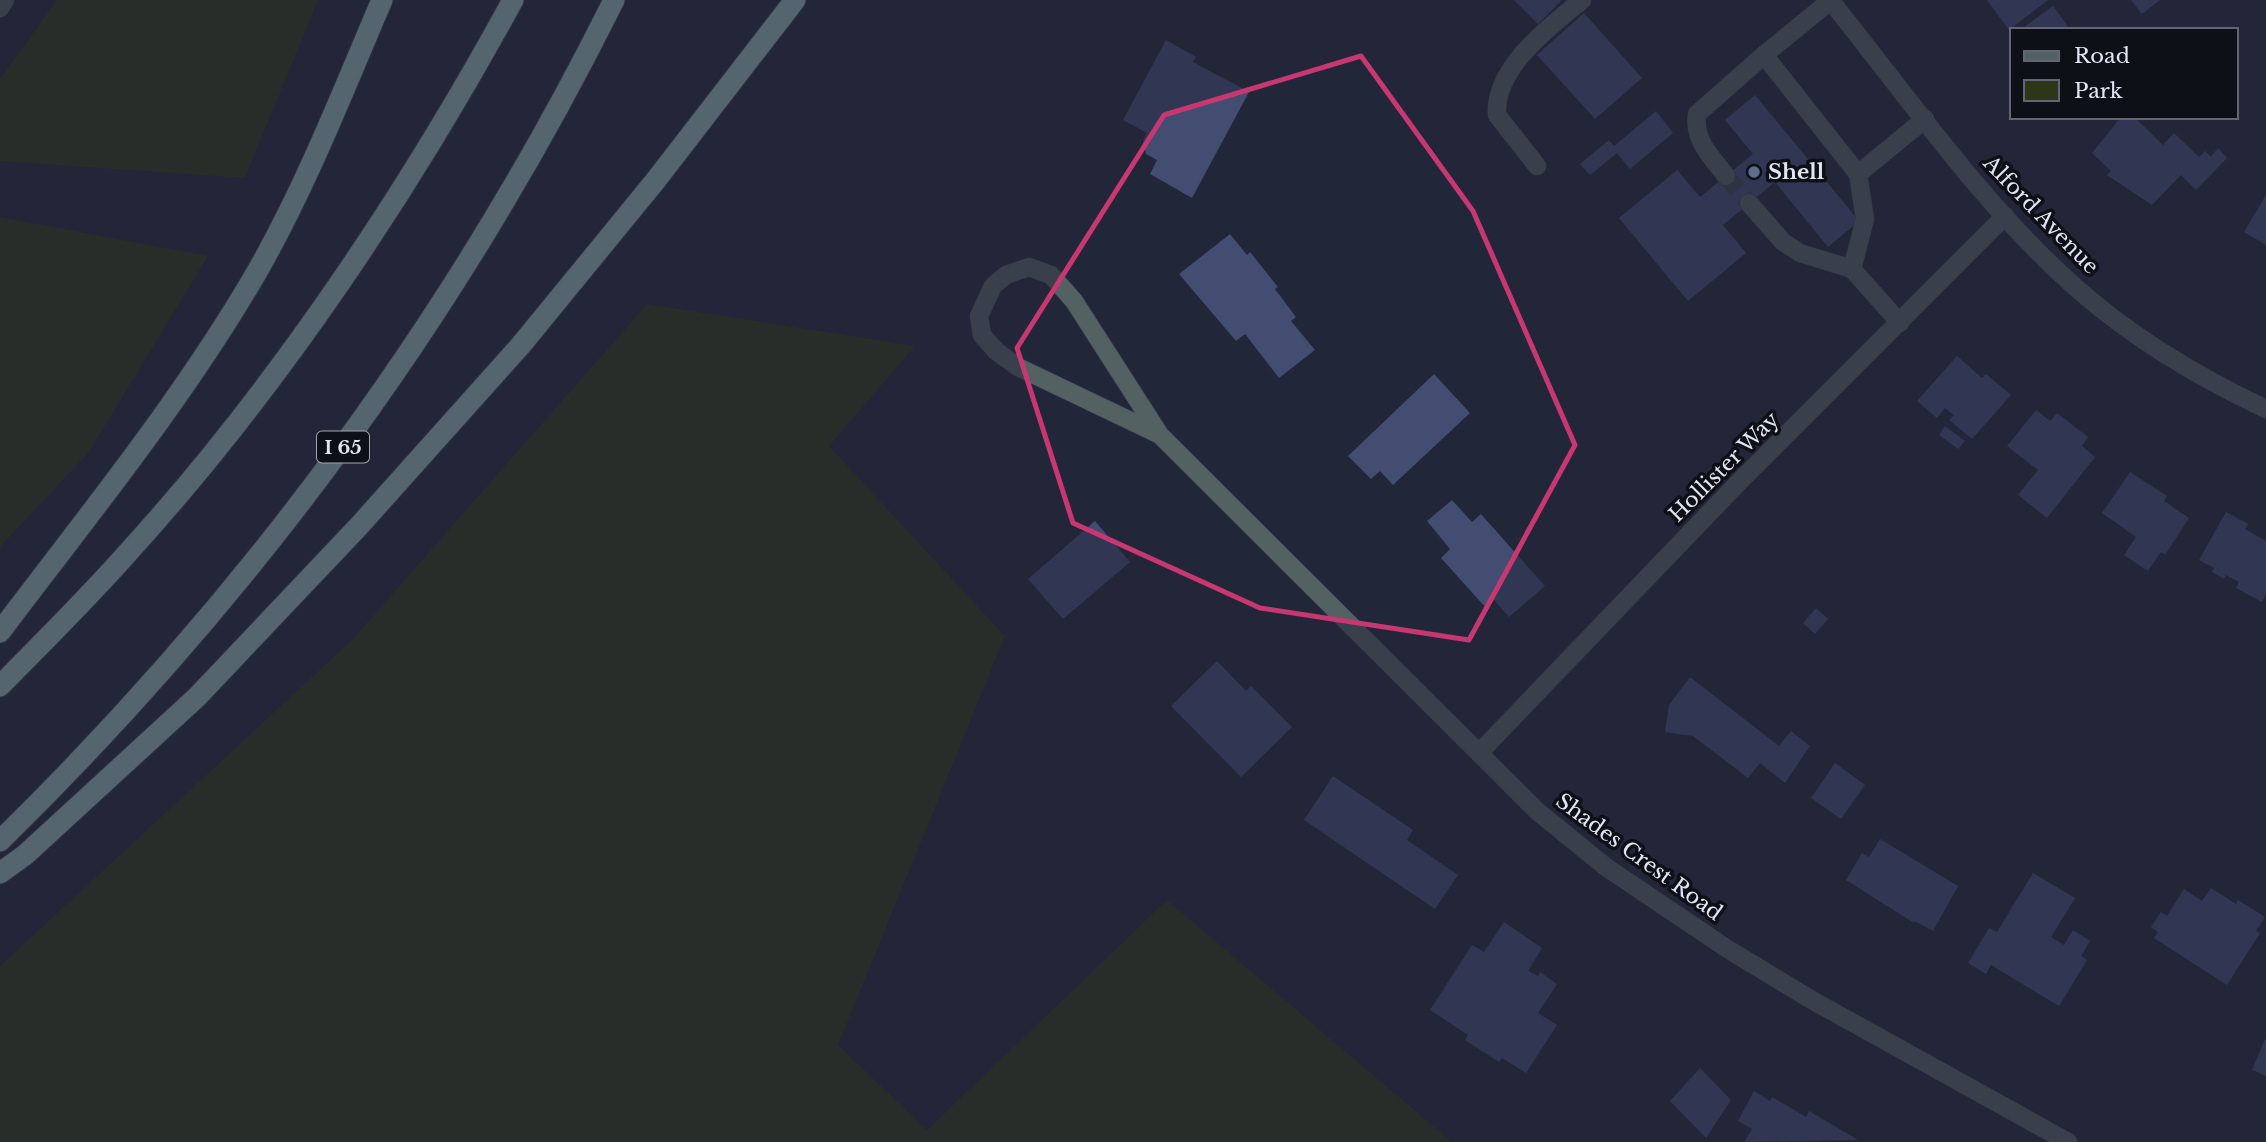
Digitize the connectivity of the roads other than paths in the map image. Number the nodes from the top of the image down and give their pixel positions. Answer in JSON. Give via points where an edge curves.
{"nodes":[{"id":1,"x":5,"y":0,"type":"edge"},
{"id":2,"x":382,"y":0,"type":"edge"},
{"id":3,"x":513,"y":0,"type":"edge"},
{"id":4,"x":614,"y":0,"type":"edge"},
{"id":5,"x":795,"y":0,"type":"edge"},
{"id":6,"x":1582,"y":0,"type":"edge"},
{"id":7,"x":1830,"y":0,"type":"edge"},
{"id":8,"x":0,"y":8,"type":"edge"},
{"id":9,"x":1763,"y":55,"type":"junction"},
{"id":10,"x":1925,"y":119,"type":"junction"},
{"id":11,"x":1537,"y":166,"type":"dead end"},
{"id":12,"x":1858,"y":174,"type":"junction"},
{"id":13,"x":1726,"y":176,"type":"tunnel mouth"},
{"id":14,"x":1749,"y":203,"type":"tunnel mouth"},
{"id":15,"x":2005,"y":216,"type":"junction"},
{"id":16,"x":1852,"y":268,"type":"junction"},
{"id":17,"x":1900,"y":323,"type":"junction"},
{"id":18,"x":2266,"y":409,"type":"edge"},
{"id":19,"x":1160,"y":435,"type":"junction"},
{"id":20,"x":0,"y":632,"type":"edge"},
{"id":21,"x":0,"y":686,"type":"edge"},
{"id":22,"x":1479,"y":753,"type":"junction"},
{"id":23,"x":0,"y":841,"type":"edge"},
{"id":24,"x":0,"y":873,"type":"edge"},
{"id":25,"x":2068,"y":1142,"type":"edge"}],
"edges":[{"from":1,"to":8,"type":"street"},
{"from":2,"to":20,"type":"highway","via":[[316,155],[259,269],[181,393]]},
{"from":3,"to":21,"type":"highway","via":[[405,185],[312,321],[214,451],[133,547]]},
{"from":4,"to":23,"type":"highway","number":"I 65","via":[[535,153],[435,314],[321,478],[141,696]]},
{"from":5,"to":24,"type":"highway","via":[[521,345],[359,526],[197,697]]},
{"from":6,"to":11,"type":"street","via":[[1512,65],[1499,90],[1497,115]]},
{"from":7,"to":9,"type":"street"},
{"from":7,"to":10,"type":"street","name":"Alford Avenue"},
{"from":9,"to":12,"type":"street"},
{"from":9,"to":13,"type":"street","via":[[1697,114],[1700,142]]},
{"from":10,"to":12,"type":"street"},
{"from":10,"to":15,"type":"street","name":"Alford Avenue"},
{"from":12,"to":16,"type":"street","via":[[1865,219]]},
{"from":14,"to":16,"type":"street","via":[[1783,242],[1800,253]]},
{"from":15,"to":17,"type":"street","name":"Hollister Way"},
{"from":15,"to":18,"type":"street","name":"Alford Avenue","via":[[2075,287],[2154,348]]},
{"from":16,"to":17,"type":"street"},
{"from":17,"to":22,"type":"street","name":"Hollister Way","via":[[1738,483]]},
{"from":19,"to":19,"type":"street","name":"Shades Crest Road","via":[[1074,301],[1051,275],[1029,267],[1006,275],[993,286],[979,316],[982,335],[996,351],[1018,367]]},
{"from":19,"to":22,"type":"street","name":"Shades Crest Road"},
{"from":22,"to":25,"type":"street","name":"Shades Crest Road","via":[[1537,811],[1606,867],[1726,948]]}]}
